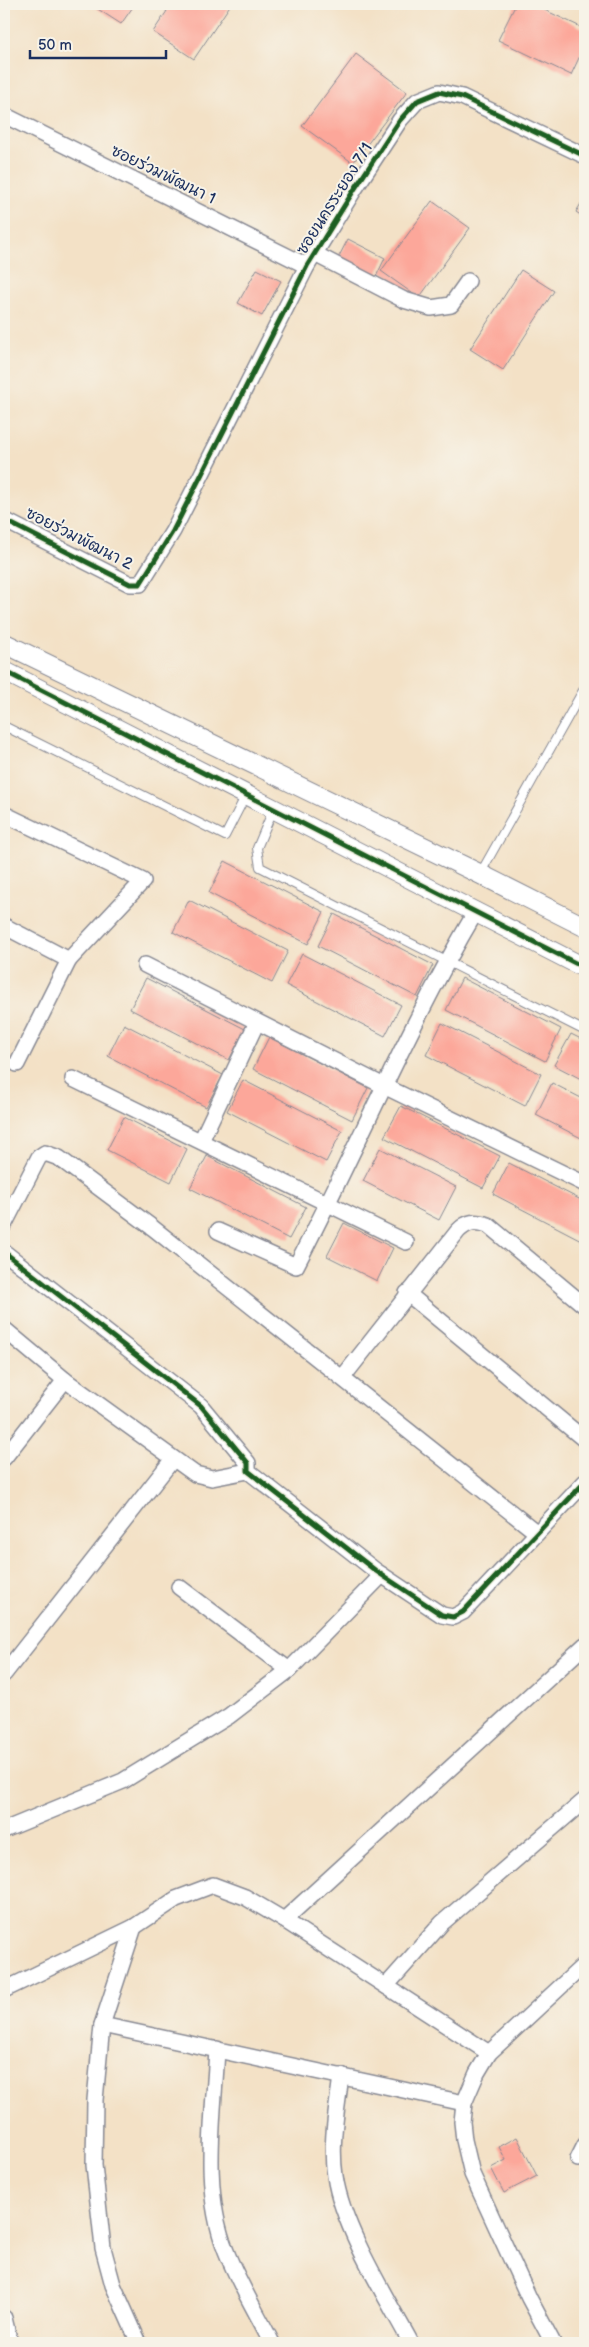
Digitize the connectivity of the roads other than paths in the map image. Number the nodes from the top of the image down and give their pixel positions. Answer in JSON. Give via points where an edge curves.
{"nodes":[{"id":1,"x":4,"y":115,"type":"edge"},
{"id":2,"x":585,"y":156,"type":"edge"},
{"id":3,"x":311,"y":260,"type":"junction"},
{"id":4,"x":468,"y":281,"type":"dead end"},
{"id":5,"x":4,"y":520,"type":"edge"},
{"id":6,"x":140,"y":584,"type":"joint"},
{"id":7,"x":4,"y":642,"type":"edge"},
{"id":8,"x":4,"y":671,"type":"edge"},
{"id":9,"x":585,"y":687,"type":"edge"},
{"id":10,"x":4,"y":726,"type":"edge"},
{"id":11,"x":246,"y":795,"type":"junction"},
{"id":12,"x":274,"y":808,"type":"junction"},
{"id":13,"x":4,"y":814,"type":"edge"},
{"id":14,"x":480,"y":874,"type":"junction"},
{"id":15,"x":476,"y":912,"type":"junction"},
{"id":16,"x":4,"y":926,"type":"edge"},
{"id":17,"x":585,"y":927,"type":"edge"},
{"id":18,"x":69,"y":960,"type":"junction"},
{"id":19,"x":446,"y":961,"type":"junction"},
{"id":20,"x":145,"y":965,"type":"dead end"},
{"id":21,"x":585,"y":968,"type":"edge"},
{"id":22,"x":257,"y":1022,"type":"junction"},
{"id":23,"x":585,"y":1031,"type":"edge"},
{"id":24,"x":17,"y":1064,"type":"dead end"},
{"id":25,"x":73,"y":1079,"type":"dead end"},
{"id":26,"x":384,"y":1086,"type":"junction"},
{"id":27,"x":200,"y":1141,"type":"junction"},
{"id":28,"x":585,"y":1184,"type":"edge"},
{"id":29,"x":329,"y":1203,"type":"junction"},
{"id":30,"x":4,"y":1225,"type":"edge"},
{"id":31,"x":218,"y":1231,"type":"dead end"},
{"id":32,"x":406,"y":1242,"type":"dead end"},
{"id":33,"x":4,"y":1252,"type":"edge"},
{"id":34,"x":407,"y":1293,"type":"junction"},
{"id":35,"x":585,"y":1306,"type":"edge"},
{"id":36,"x":4,"y":1329,"type":"edge"},
{"id":37,"x":343,"y":1378,"type":"junction"},
{"id":38,"x":65,"y":1380,"type":"junction"},
{"id":39,"x":585,"y":1440,"type":"edge"},
{"id":40,"x":4,"y":1458,"type":"edge"},
{"id":41,"x":172,"y":1459,"type":"junction"},
{"id":42,"x":248,"y":1471,"type":"junction"},
{"id":43,"x":585,"y":1482,"type":"edge"},
{"id":44,"x":537,"y":1533,"type":"junction"},
{"id":45,"x":382,"y":1575,"type":"junction"},
{"id":46,"x":179,"y":1587,"type":"dead end"},
{"id":47,"x":585,"y":1645,"type":"edge"},
{"id":48,"x":289,"y":1670,"type":"junction"},
{"id":49,"x":4,"y":1674,"type":"edge"},
{"id":50,"x":585,"y":1800,"type":"edge"},
{"id":51,"x":4,"y":1830,"type":"edge"},
{"id":52,"x":284,"y":1920,"type":"junction"},
{"id":53,"x":134,"y":1927,"type":"junction"},
{"id":54,"x":585,"y":1964,"type":"edge"},
{"id":55,"x":386,"y":1986,"type":"junction"},
{"id":56,"x":4,"y":1990,"type":"edge"},
{"id":57,"x":102,"y":2025,"type":"junction"},
{"id":58,"x":217,"y":2050,"type":"junction"},
{"id":59,"x":489,"y":2053,"type":"junction"},
{"id":60,"x":341,"y":2076,"type":"junction"},
{"id":61,"x":464,"y":2103,"type":"junction"},
{"id":62,"x":585,"y":2145,"type":"edge"},
{"id":63,"x":578,"y":2159,"type":"dead end"},
{"id":64,"x":4,"y":2318,"type":"edge"},
{"id":65,"x":10,"y":2343,"type":"edge"},
{"id":66,"x":140,"y":2343,"type":"edge"},
{"id":67,"x":272,"y":2343,"type":"edge"},
{"id":68,"x":410,"y":2343,"type":"edge"},
{"id":69,"x":553,"y":2343,"type":"edge"}],
"edges":[{"from":1,"to":3,"type":"street","name":"ซอยร่วมพัฒนา 1"},
{"from":2,"to":3,"type":"street","name":"ซอยนครระยอง 7/1","via":[[462,97],[439,92],[417,101],[400,120]]},
{"from":3,"to":4,"type":"street","name":"ซอยร่วมพัฒนา 1","via":[[425,307],[451,305]]},
{"from":3,"to":6,"type":"street","name":"ซอยนครระยอง 7/1","via":[[173,531]]},
{"from":5,"to":6,"type":"street","name":"ซอยร่วมพัฒนา 2","via":[[130,584]]},
{"from":7,"to":14,"type":"street"},
{"from":8,"to":11,"type":"street"},
{"from":9,"to":14,"type":"lane"},
{"from":10,"to":11,"type":"lane","via":[[225,836]]},
{"from":11,"to":12,"type":"street"},
{"from":12,"to":15,"type":"street"},
{"from":12,"to":19,"type":"lane","via":[[257,848],[260,867]]},
{"from":13,"to":18,"type":"street","via":[[143,881]]},
{"from":14,"to":17,"type":"street"},
{"from":15,"to":19,"type":"street"},
{"from":15,"to":21,"type":"street"},
{"from":16,"to":18,"type":"street"},
{"from":18,"to":24,"type":"street"},
{"from":19,"to":23,"type":"lane"},
{"from":19,"to":26,"type":"street"},
{"from":20,"to":22,"type":"street"},
{"from":22,"to":26,"type":"street"},
{"from":22,"to":27,"type":"street"},
{"from":25,"to":27,"type":"street"},
{"from":26,"to":28,"type":"street"},
{"from":26,"to":29,"type":"street"},
{"from":27,"to":29,"type":"street"},
{"from":29,"to":31,"type":"street","via":[[296,1266]]},
{"from":29,"to":32,"type":"street"},
{"from":30,"to":37,"type":"street","via":[[38,1157],[52,1154],[154,1228]]},
{"from":33,"to":42,"type":"street","via":[[201,1406],[248,1463]]},
{"from":34,"to":35,"type":"street","via":[[458,1230],[474,1221],[488,1225]]},
{"from":34,"to":37,"type":"street"},
{"from":34,"to":39,"type":"street"},
{"from":36,"to":38,"type":"street"},
{"from":37,"to":44,"type":"street"},
{"from":38,"to":40,"type":"street"},
{"from":38,"to":41,"type":"street"},
{"from":41,"to":42,"type":"street","via":[[195,1474],[212,1478]]},
{"from":41,"to":49,"type":"street"},
{"from":42,"to":45,"type":"street"},
{"from":43,"to":44,"type":"street"},
{"from":44,"to":45,"type":"street","via":[[463,1612],[453,1617],[434,1611]]},
{"from":45,"to":48,"type":"street"},
{"from":46,"to":48,"type":"street"},
{"from":47,"to":52,"type":"street"},
{"from":48,"to":51,"type":"street","via":[[229,1716],[123,1780]]},
{"from":50,"to":55,"type":"street","via":[[442,1923]]},
{"from":52,"to":53,"type":"street","via":[[245,1897],[212,1885],[176,1899]]},
{"from":52,"to":55,"type":"street"},
{"from":53,"to":56,"type":"street"},
{"from":53,"to":57,"type":"street"},
{"from":54,"to":59,"type":"street"},
{"from":55,"to":59,"type":"street"},
{"from":57,"to":58,"type":"street"},
{"from":57,"to":66,"type":"street","via":[[94,2137],[98,2211],[113,2285]]},
{"from":58,"to":60,"type":"street"},
{"from":58,"to":67,"type":"street","via":[[211,2176],[216,2214],[226,2250]]},
{"from":59,"to":61,"type":"street"},
{"from":60,"to":61,"type":"street"},
{"from":60,"to":68,"type":"street","via":[[333,2150],[335,2177],[356,2240]]},
{"from":61,"to":69,"type":"street","via":[[464,2140],[472,2174]]},
{"from":62,"to":63,"type":"street"},
{"from":64,"to":65,"type":"street"}]}
